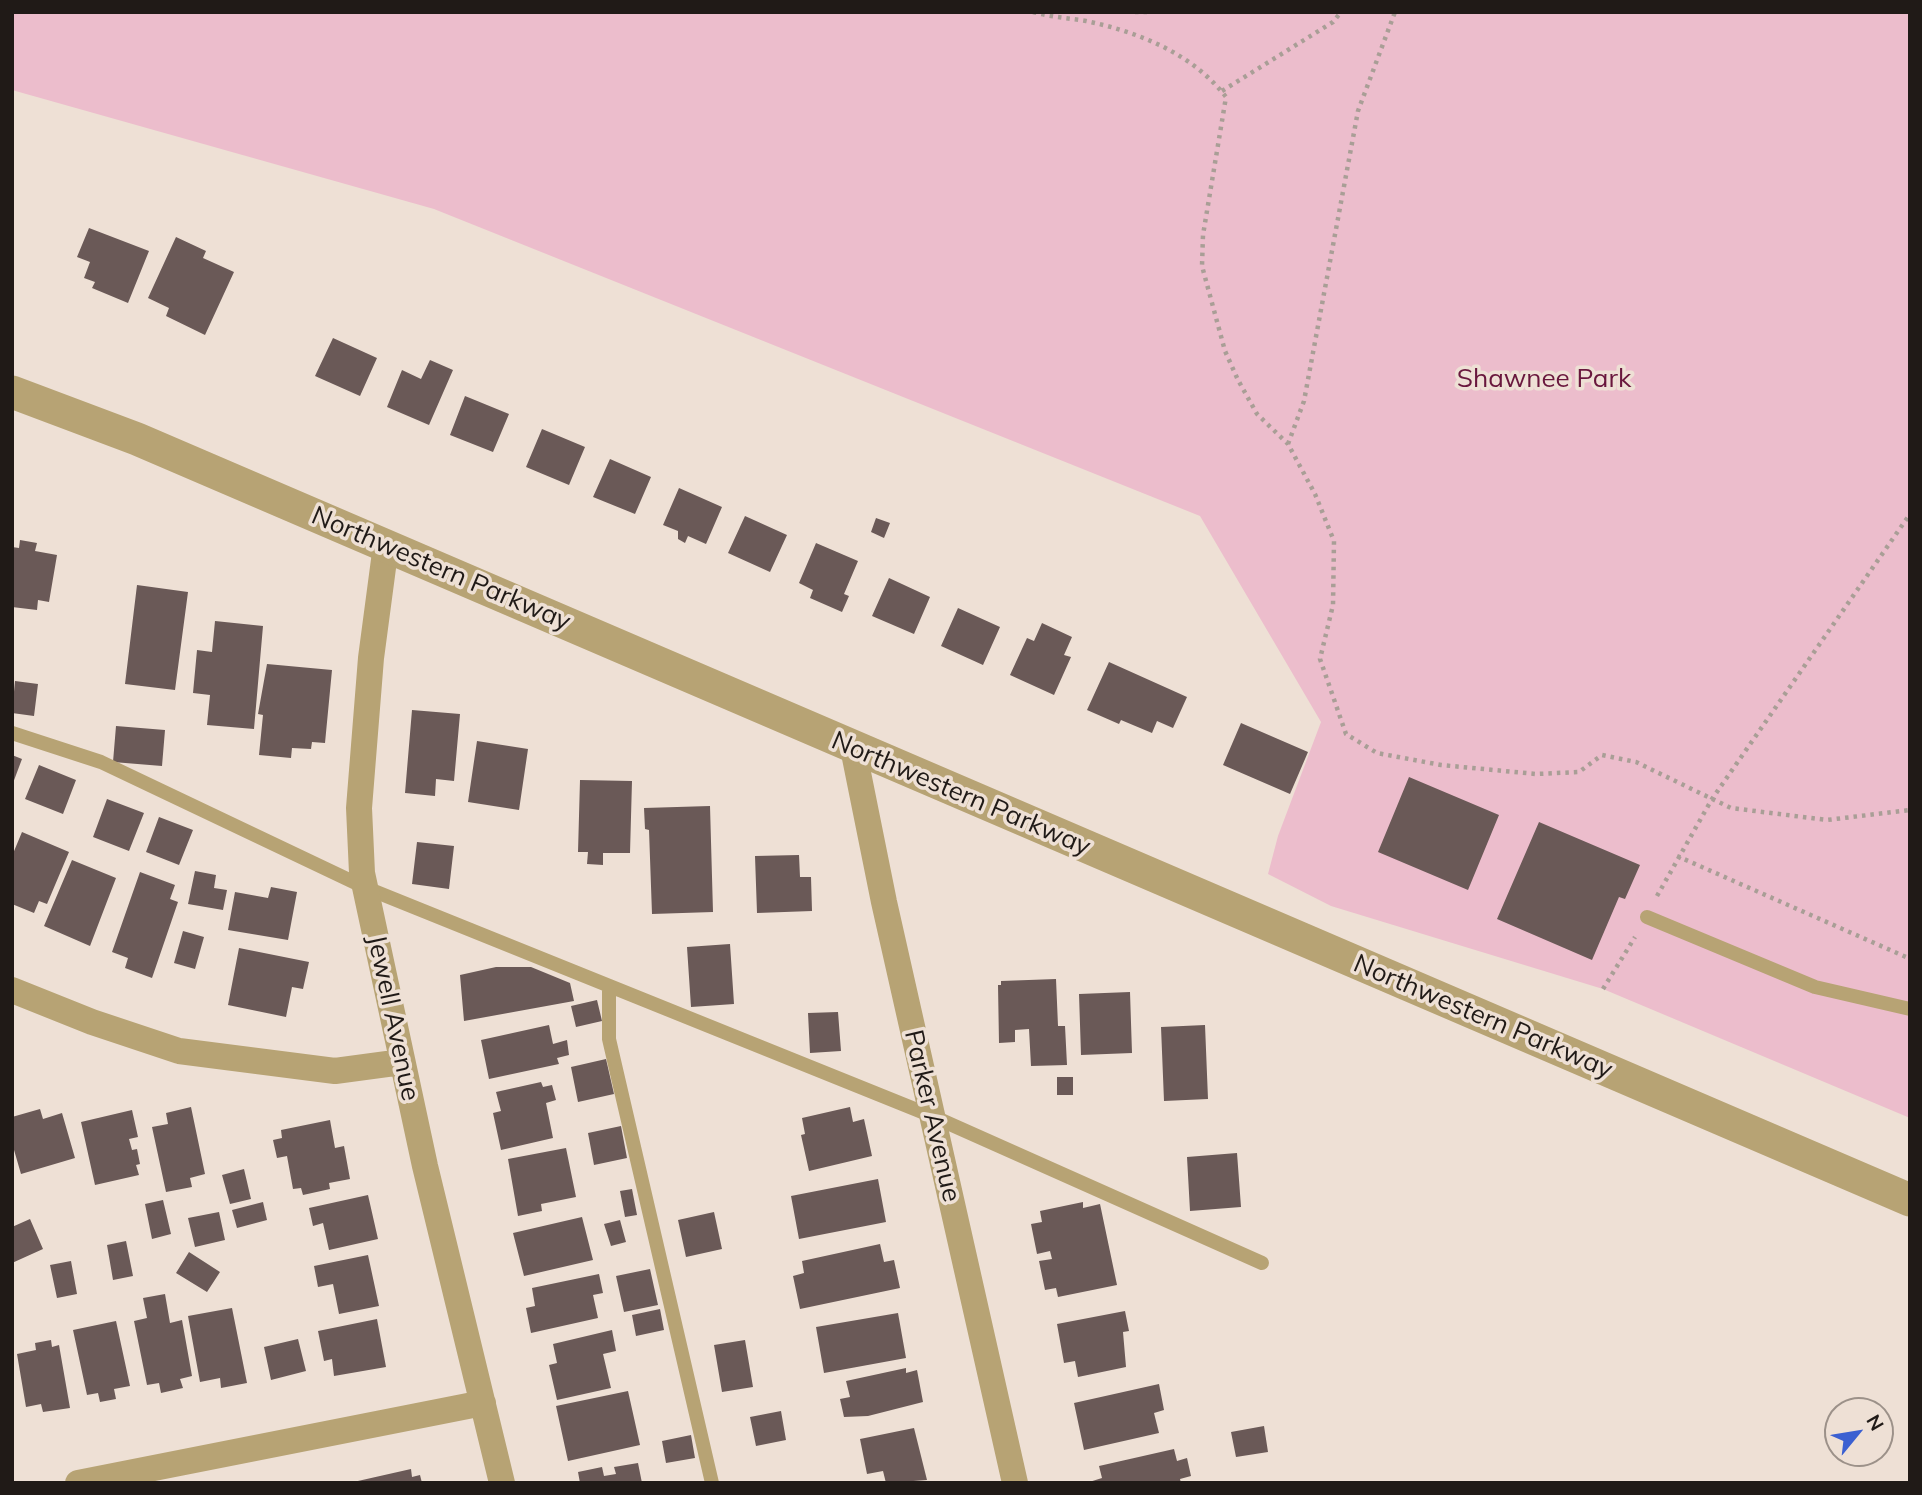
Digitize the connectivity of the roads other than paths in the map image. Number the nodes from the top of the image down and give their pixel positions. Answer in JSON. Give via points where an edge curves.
{"nodes":[{"id":1,"x":12,"y":392,"type":"edge"},
{"id":2,"x":386,"y":545,"type":"junction"},
{"id":3,"x":12,"y":733,"type":"edge"},
{"id":4,"x":853,"y":748,"type":"junction"},
{"id":5,"x":364,"y":887,"type":"junction"},
{"id":6,"x":1647,"y":917,"type":"road end"},
{"id":7,"x":609,"y":986,"type":"junction"},
{"id":8,"x":12,"y":990,"type":"edge"},
{"id":9,"x":1910,"y":1009,"type":"edge"},
{"id":10,"x":402,"y":1062,"type":"junction"},
{"id":11,"x":932,"y":1116,"type":"junction"},
{"id":12,"x":1910,"y":1199,"type":"edge"},
{"id":13,"x":1262,"y":1263,"type":"dead end"},
{"id":14,"x":483,"y":1403,"type":"junction"},
{"id":15,"x":78,"y":1483,"type":"edge"},
{"id":16,"x":502,"y":1483,"type":"edge"},
{"id":17,"x":712,"y":1483,"type":"edge"},
{"id":18,"x":1015,"y":1483,"type":"edge"}],
"edges":[{"from":1,"to":2,"type":"street","name":"Northwestern Parkway","via":[[137,439]]},
{"from":2,"to":4,"type":"street","name":"Northwestern Parkway"},
{"from":2,"to":5,"type":"street","name":"Jewell Avenue","via":[[359,808]]},
{"from":3,"to":5,"type":"lane","via":[[101,762]]},
{"from":4,"to":11,"type":"street","name":"Parker Avenue"},
{"from":4,"to":12,"type":"street","name":"Northwestern Parkway"},
{"from":5,"to":7,"type":"lane"},
{"from":5,"to":10,"type":"street","name":"Jewell Avenue"},
{"from":6,"to":9,"type":"lane","via":[[1815,987]]},
{"from":7,"to":11,"type":"lane"},
{"from":7,"to":17,"type":"lane","via":[[609,1039]]},
{"from":8,"to":10,"type":"street","via":[[179,1051],[335,1071]]},
{"from":10,"to":14,"type":"street","name":"Jewell Avenue"},
{"from":11,"to":13,"type":"lane"},
{"from":11,"to":18,"type":"street","name":"Parker Avenue"},
{"from":14,"to":15,"type":"street"},
{"from":14,"to":16,"type":"street","name":"Jewell Avenue"}]}
